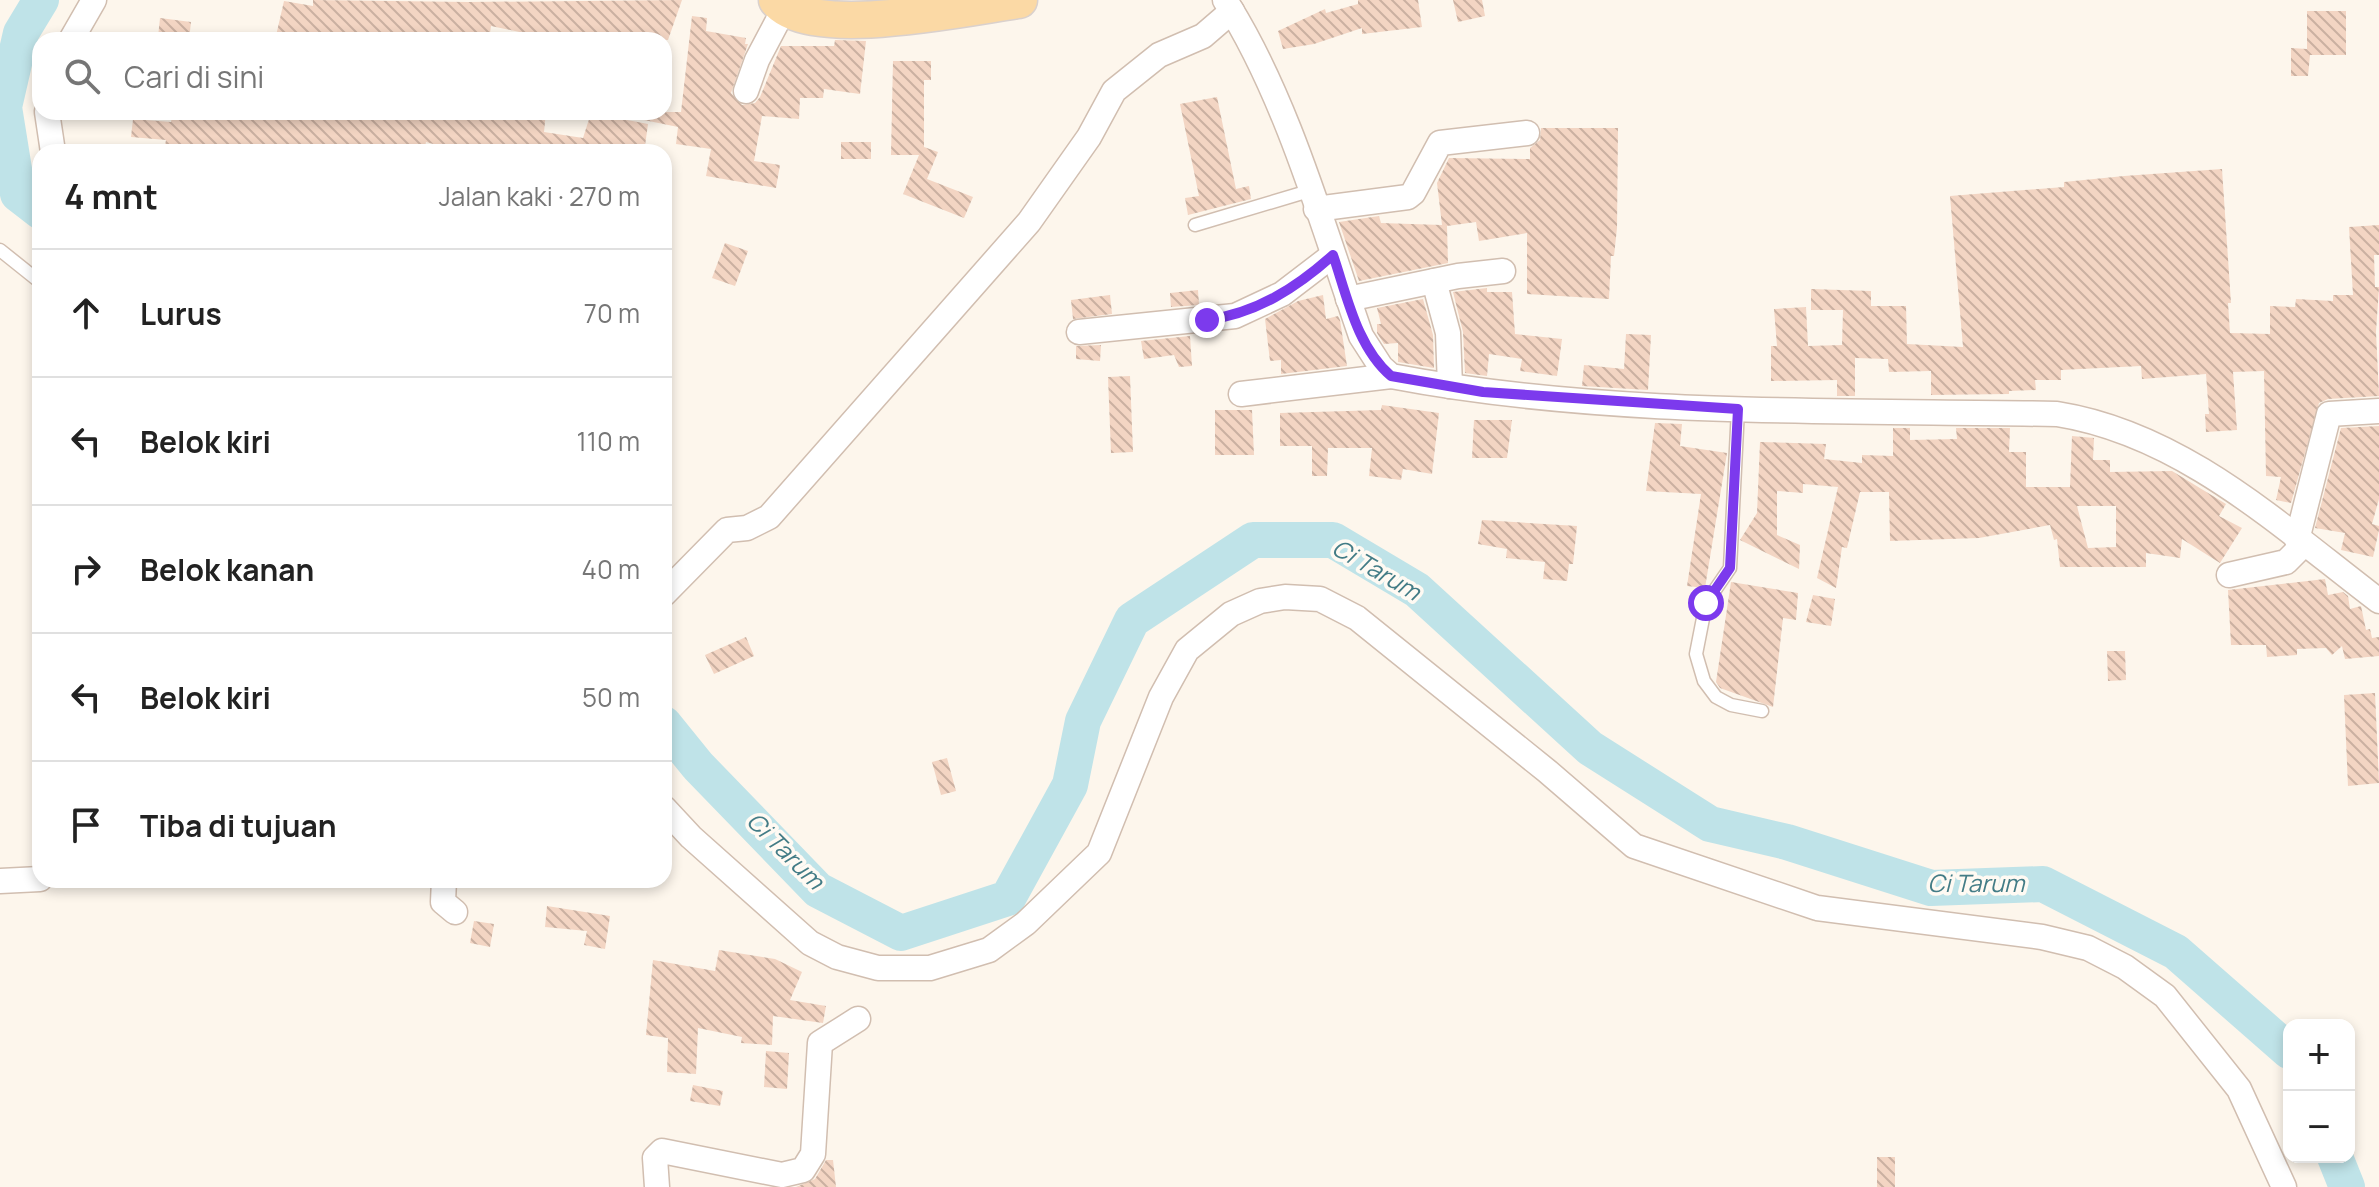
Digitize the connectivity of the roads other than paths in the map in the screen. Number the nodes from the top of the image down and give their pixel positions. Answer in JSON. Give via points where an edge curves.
{"nodes":[{"id":1,"x":94,"y":0,"type":"edge"},
{"id":2,"x":1019,"y":0,"type":"edge"},
{"id":3,"x":780,"y":5,"type":"edge"},
{"id":4,"x":1229,"y":6,"type":"edge"},
{"id":5,"x":76,"y":32,"type":"edge"},
{"id":6,"x":746,"y":91,"type":"dead end"},
{"id":7,"x":48,"y":120,"type":"edge"},
{"id":8,"x":1527,"y":133,"type":"dead end"},
{"id":9,"x":52,"y":144,"type":"edge"},
{"id":10,"x":1313,"y":200,"type":"junction"},
{"id":11,"x":1195,"y":225,"type":"dead end"},
{"id":12,"x":0,"y":250,"type":"edge"},
{"id":13,"x":1333,"y":255,"type":"junction"},
{"id":14,"x":1503,"y":271,"type":"dead end"},
{"id":15,"x":32,"y":276,"type":"edge"},
{"id":16,"x":1434,"y":281,"type":"junction"},
{"id":17,"x":1348,"y":299,"type":"junction"},
{"id":18,"x":1079,"y":332,"type":"dead end"},
{"id":19,"x":1391,"y":376,"type":"junction"},
{"id":20,"x":1450,"y":386,"type":"junction"},
{"id":21,"x":1241,"y":394,"type":"dead end"},
{"id":22,"x":1738,"y":409,"type":"junction"},
{"id":23,"x":2379,"y":411,"type":"edge"},
{"id":24,"x":2300,"y":542,"type":"junction"},
{"id":25,"x":2229,"y":575,"type":"dead end"},
{"id":26,"x":672,"y":586,"type":"edge"},
{"id":27,"x":2379,"y":601,"type":"edge"},
{"id":28,"x":1762,"y":711,"type":"dead end"},
{"id":29,"x":672,"y":817,"type":"edge"},
{"id":30,"x":32,"y":879,"type":"edge"},
{"id":31,"x":0,"y":881,"type":"edge"},
{"id":32,"x":444,"y":888,"type":"edge"},
{"id":33,"x":455,"y":912,"type":"dead end"},
{"id":34,"x":858,"y":1019,"type":"dead end"},
{"id":35,"x":657,"y":1187,"type":"edge"},
{"id":36,"x":2284,"y":1187,"type":"edge"}],
"edges":[{"from":1,"to":5,"type":"street"},
{"from":2,"to":3,"type":"main road","via":[[845,20],[820,19]]},
{"from":3,"to":6,"type":"street"},
{"from":4,"to":10,"type":"street","via":[[1249,37]]},
{"from":4,"to":26,"type":"street","via":[[1203,36],[1159,55],[1114,91],[1089,137],[1029,222],[769,517],[747,528],[727,530]]},
{"from":7,"to":9,"type":"street"},
{"from":8,"to":10,"type":"street","via":[[1440,143],[1413,193],[1400,201]]},
{"from":10,"to":11,"type":"lane"},
{"from":10,"to":13,"type":"street"},
{"from":12,"to":15,"type":"lane"},
{"from":13,"to":17,"type":"street"},
{"from":13,"to":18,"type":"street","via":[[1282,294],[1235,316]]},
{"from":14,"to":16,"type":"street"},
{"from":16,"to":17,"type":"street"},
{"from":16,"to":20,"type":"street","via":[[1448,333]]},
{"from":17,"to":19,"type":"street","via":[[1361,336]]},
{"from":19,"to":20,"type":"street"},
{"from":19,"to":21,"type":"street"},
{"from":20,"to":22,"type":"street"},
{"from":22,"to":24,"type":"street","via":[[2057,414],[2095,420],[2162,445],[2197,465]]},
{"from":22,"to":28,"type":"lane","via":[[1730,568],[1706,603],[1696,654],[1704,681],[1716,697]]},
{"from":23,"to":24,"type":"street","via":[[2329,414]]},
{"from":24,"to":25,"type":"street","via":[[2286,562]]},
{"from":24,"to":27,"type":"street"},
{"from":29,"to":36,"type":"street","via":[[810,943],[837,957],[878,968],[930,968],[989,950],[1026,923],[1099,853],[1161,697],[1187,650],[1231,614],[1260,601],[1320,599],[1369,627],[1634,846],[1817,908],[2042,937],[2088,948],[2125,967],[2165,996],[2239,1089]]},
{"from":30,"to":31,"type":"street"},
{"from":32,"to":33,"type":"street","via":[[443,902]]},
{"from":34,"to":35,"type":"street","via":[[820,1043],[813,1154],[803,1170],[782,1175],[662,1151],[655,1158]]}]}
